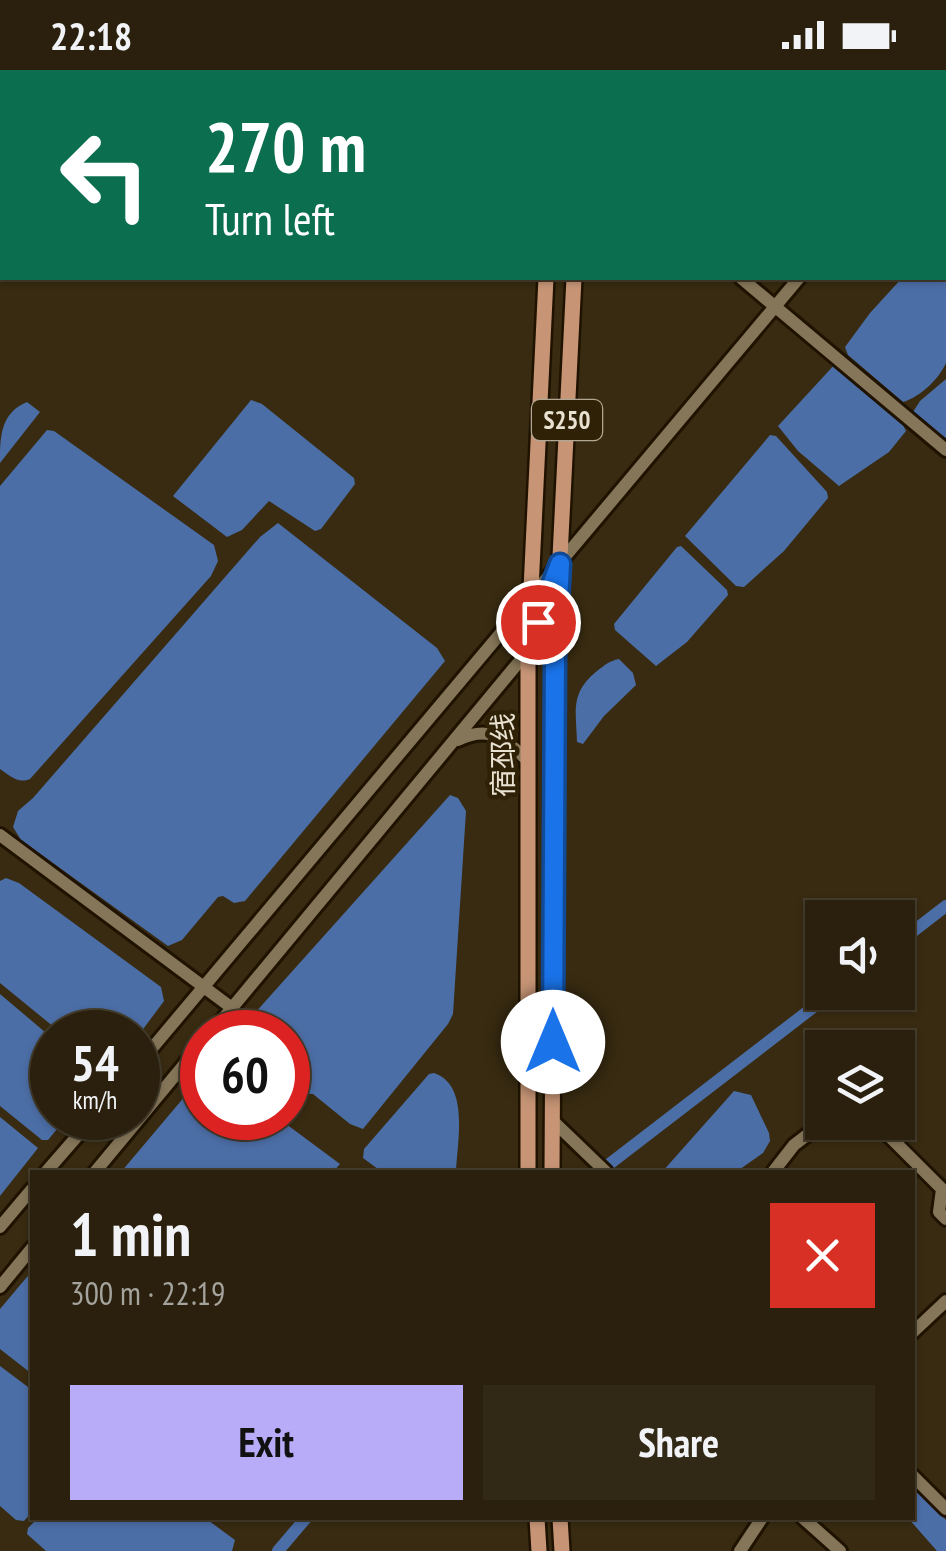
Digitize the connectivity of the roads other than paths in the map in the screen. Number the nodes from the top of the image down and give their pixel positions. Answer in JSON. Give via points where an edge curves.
{"nodes":[{"id":1,"x":546,"y":280,"type":"edge"},
{"id":2,"x":574,"y":280,"type":"edge"},
{"id":3,"x":744,"y":280,"type":"edge"},
{"id":4,"x":797,"y":280,"type":"edge"},
{"id":5,"x":776,"y":305,"type":"junction"},
{"id":6,"x":946,"y":450,"type":"edge"},
{"id":7,"x":560,"y":564,"type":"junction"},
{"id":8,"x":530,"y":602,"type":"junction"},
{"id":9,"x":528,"y":651,"type":"junction"},
{"id":10,"x":451,"y":743,"type":"junction"},
{"id":11,"x":528,"y":761,"type":"junction"},
{"id":12,"x":0,"y":835,"type":"edge"},
{"id":13,"x":204,"y":987,"type":"junction"},
{"id":14,"x":232,"y":1008,"type":"joint"},
{"id":15,"x":160,"y":1039,"type":"edge"},
{"id":16,"x":180,"y":1070,"type":"edge"},
{"id":17,"x":552,"y":1120,"type":"junction"},
{"id":18,"x":805,"y":1137,"type":"edge"},
{"id":19,"x":74,"y":1140,"type":"edge"},
{"id":20,"x":893,"y":1140,"type":"edge"},
{"id":21,"x":48,"y":1170,"type":"edge"},
{"id":22,"x":97,"y":1170,"type":"edge"},
{"id":23,"x":528,"y":1170,"type":"edge"},
{"id":24,"x":552,"y":1170,"type":"edge"},
{"id":25,"x":604,"y":1170,"type":"edge"},
{"id":26,"x":775,"y":1170,"type":"edge"},
{"id":27,"x":30,"y":1191,"type":"edge"},
{"id":28,"x":946,"y":1219,"type":"edge"},
{"id":29,"x":0,"y":1227,"type":"edge"},
{"id":30,"x":30,"y":1250,"type":"edge"},
{"id":31,"x":0,"y":1287,"type":"edge"},
{"id":32,"x":946,"y":1301,"type":"edge"},
{"id":33,"x":915,"y":1330,"type":"edge"},
{"id":34,"x":915,"y":1478,"type":"edge"},
{"id":35,"x":946,"y":1509,"type":"edge"},
{"id":36,"x":537,"y":1520,"type":"edge"},
{"id":37,"x":560,"y":1520,"type":"edge"},
{"id":38,"x":754,"y":1520,"type":"edge"},
{"id":39,"x":805,"y":1520,"type":"edge"},
{"id":40,"x":539,"y":1551,"type":"edge"},
{"id":41,"x":562,"y":1551,"type":"edge"},
{"id":42,"x":740,"y":1551,"type":"edge"},
{"id":43,"x":840,"y":1551,"type":"edge"}],
"edges":[{"from":1,"to":8,"type":"main road","name":"宿邳线","number":"S250"},
{"from":2,"to":7,"type":"main road","name":"宿邳线","number":"S250"},
{"from":3,"to":5,"type":"street"},
{"from":4,"to":5,"type":"street"},
{"from":5,"to":6,"type":"street"},
{"from":5,"to":7,"type":"street"},
{"from":7,"to":8,"type":"street"},
{"from":7,"to":9,"type":"street"},
{"from":7,"to":17,"type":"main road","name":"宿邳线","number":"S250"},
{"from":8,"to":9,"type":"main road","name":"宿邳线","number":"S250"},
{"from":8,"to":13,"type":"street"},
{"from":9,"to":10,"type":"street"},
{"from":9,"to":11,"type":"main road","name":"宿邳线","number":"S250"},
{"from":10,"to":11,"type":"street","via":[[487,732]]},
{"from":10,"to":14,"type":"street"},
{"from":11,"to":23,"type":"main road","name":"宿邳线","number":"S250"},
{"from":12,"to":13,"type":"street"},
{"from":13,"to":14,"type":"street"},
{"from":13,"to":15,"type":"street"},
{"from":16,"to":22,"type":"street"},
{"from":17,"to":24,"type":"main road","name":"宿邳线","number":"S250"},
{"from":17,"to":25,"type":"street"},
{"from":18,"to":26,"type":"street"},
{"from":19,"to":21,"type":"street"},
{"from":20,"to":28,"type":"street","via":[[942,1189],[939,1212]]},
{"from":27,"to":29,"type":"street"},
{"from":30,"to":31,"type":"street"},
{"from":32,"to":33,"type":"street"},
{"from":34,"to":35,"type":"street"},
{"from":36,"to":40,"type":"main road"},
{"from":37,"to":41,"type":"main road"},
{"from":38,"to":42,"type":"street"},
{"from":39,"to":43,"type":"street"}]}
